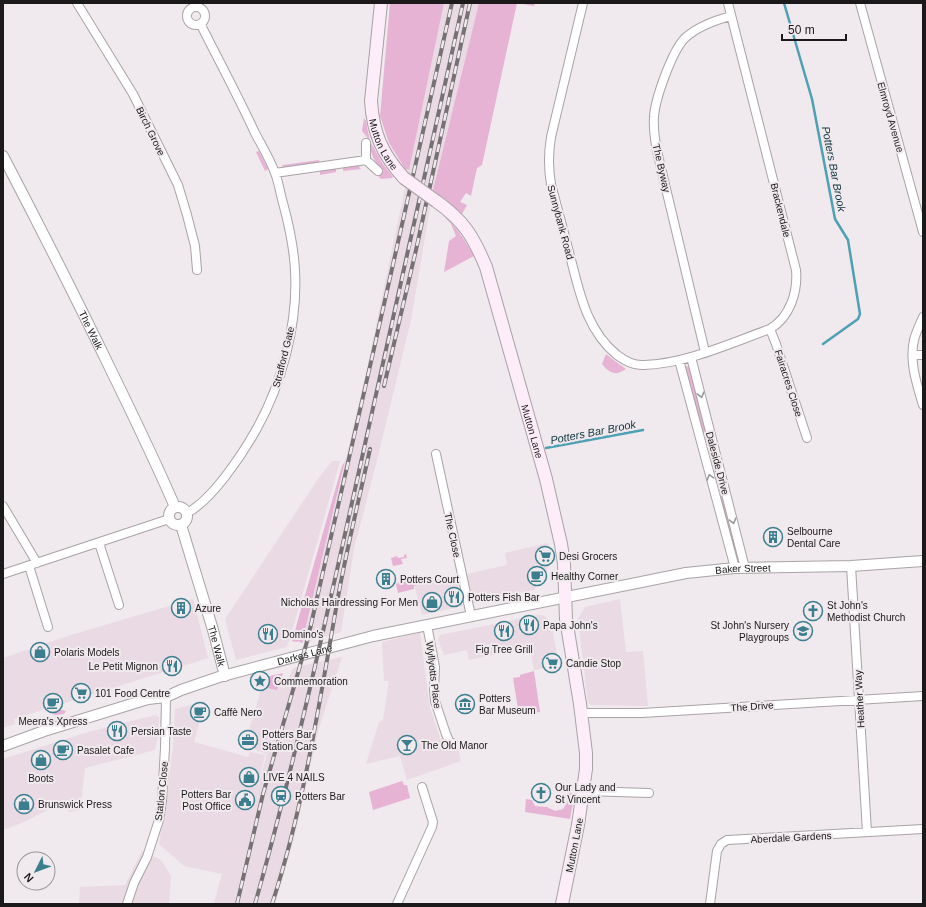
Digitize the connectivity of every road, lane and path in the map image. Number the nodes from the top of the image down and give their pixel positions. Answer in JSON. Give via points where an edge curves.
{"nodes":[{"id":1,"x":77,"y":3,"type":"edge"},
{"id":2,"x":381,"y":3,"type":"edge"},
{"id":3,"x":583,"y":3,"type":"edge"},
{"id":4,"x":728,"y":3,"type":"edge"},
{"id":5,"x":860,"y":3,"type":"edge"},
{"id":6,"x":191,"y":6,"type":"edge"},
{"id":7,"x":731,"y":16,"type":"junction"},
{"id":8,"x":201,"y":25,"type":"junction"},
{"id":9,"x":366,"y":143,"type":"dead end"},
{"id":10,"x":3,"y":156,"type":"edge"},
{"id":11,"x":366,"y":160,"type":"junction"},
{"id":12,"x":378,"y":171,"type":"dead end"},
{"id":13,"x":275,"y":173,"type":"junction"},
{"id":14,"x":923,"y":232,"type":"edge"},
{"id":15,"x":197,"y":270,"type":"dead end"},
{"id":16,"x":923,"y":317,"type":"edge"},
{"id":17,"x":770,"y":329,"type":"junction"},
{"id":18,"x":705,"y":352,"type":"junction"},
{"id":19,"x":913,"y":354,"type":"junction"},
{"id":20,"x":923,"y":355,"type":"edge"},
{"id":21,"x":691,"y":357,"type":"junction"},
{"id":22,"x":679,"y":360,"type":"junction"},
{"id":23,"x":923,"y":405,"type":"edge"},
{"id":24,"x":807,"y":438,"type":"dead end"},
{"id":25,"x":436,"y":454,"type":"dead end"},
{"id":26,"x":3,"y":506,"type":"edge"},
{"id":27,"x":175,"y":507,"type":"junction"},
{"id":28,"x":187,"y":513,"type":"junction"},
{"id":29,"x":169,"y":519,"type":"junction"},
{"id":30,"x":181,"y":525,"type":"junction"},
{"id":31,"x":99,"y":543,"type":"junction"},
{"id":32,"x":923,"y":561,"type":"edge"},
{"id":33,"x":33,"y":564,"type":"junction"},
{"id":34,"x":852,"y":566,"type":"junction"},
{"id":35,"x":740,"y":568,"type":"junction"},
{"id":36,"x":3,"y":574,"type":"edge"},
{"id":37,"x":565,"y":596,"type":"junction"},
{"id":38,"x":119,"y":605,"type":"dead end"},
{"id":39,"x":471,"y":616,"type":"junction"},
{"id":40,"x":426,"y":625,"type":"junction"},
{"id":41,"x":48,"y":627,"type":"dead end"},
{"id":42,"x":225,"y":676,"type":"junction"},
{"id":43,"x":923,"y":696,"type":"edge"},
{"id":44,"x":166,"y":697,"type":"junction"},
{"id":45,"x":859,"y":699,"type":"junction"},
{"id":46,"x":581,"y":713,"type":"junction"},
{"id":47,"x":455,"y":745,"type":"dead end"},
{"id":48,"x":3,"y":746,"type":"edge"},
{"id":49,"x":422,"y":787,"type":"dead end"},
{"id":50,"x":584,"y":791,"type":"junction"},
{"id":51,"x":648,"y":793,"type":"dead end"},
{"id":52,"x":923,"y":829,"type":"edge"},
{"id":53,"x":867,"y":832,"type":"junction"},
{"id":54,"x":127,"y":904,"type":"edge"},
{"id":55,"x":397,"y":904,"type":"edge"},
{"id":56,"x":562,"y":904,"type":"edge"},
{"id":57,"x":710,"y":904,"type":"edge"}],
"edges":[{"from":1,"to":15,"type":"street","name":"Birch Grove","via":[[133,94],[178,185],[195,246]]},
{"from":2,"to":37,"type":"main road","name":"Mutton Lane","bridge":true,"via":[[371,101],[372,117],[380,144],[404,178],[457,217],[476,244],[486,267],[546,478],[561,544]]},
{"from":3,"to":22,"type":"street","name":"Sunnybank Road","via":[[548,159],[560,219],[586,313],[602,340],[618,356],[632,364],[644,366]]},
{"from":4,"to":7,"type":"street","name":"Brackendale"},
{"from":5,"to":14,"type":"street","name":"Elmroyd Avenue"},
{"from":6,"to":8,"type":"street","name":"Strafford Gate","via":[[204,12],[205,17]]},
{"from":6,"to":8,"type":"street","name":"Strafford Gate","via":[[188,13],[189,21],[193,25]]},
{"from":7,"to":17,"type":"street","name":"Brackendale","via":[[796,270],[797,282],[791,303],[781,320]]},
{"from":7,"to":18,"type":"street","name":"The Byway","via":[[692,33],[676,48],[654,117],[657,151]]},
{"from":8,"to":13,"type":"street","name":"Strafford Gate"},
{"from":9,"to":11,"type":"street"},
{"from":10,"to":27,"type":"street","name":"The Walk","via":[[89,325]]},
{"from":11,"to":12,"type":"street"},
{"from":11,"to":13,"type":"street"},
{"from":13,"to":28,"type":"street","name":"Strafford Gate","via":[[291,237],[295,271],[294,307],[286,353],[271,400],[247,447],[204,501]]},
{"from":16,"to":19,"type":"street","via":[[914,341]]},
{"from":17,"to":18,"type":"street","name":"Brackendale"},
{"from":17,"to":24,"type":"street","name":"Fairacres Close"},
{"from":18,"to":21,"type":"street","name":"Brackendale"},
{"from":19,"to":20,"type":"street"},
{"from":19,"to":23,"type":"street","via":[[914,372]]},
{"from":21,"to":22,"type":"street","name":"Sunnybank Road"},
{"from":21,"to":35,"type":"street","name":"Daleside Drive","one_way":true},
{"from":35,"to":22,"type":"street","name":"Daleside Drive","one_way":true},
{"from":25,"to":39,"type":"street","name":"The Close"},
{"from":26,"to":33,"type":"street"},
{"from":27,"to":28,"type":"street","via":[[182,507]]},
{"from":27,"to":29,"type":"street","via":[[169,512]]},
{"from":28,"to":30,"type":"street","via":[[186,522]]},
{"from":29,"to":30,"type":"street","via":[[174,525]]},
{"from":29,"to":31,"type":"street"},
{"from":30,"to":42,"type":"street","name":"The Walk"},
{"from":31,"to":33,"type":"street"},
{"from":31,"to":38,"type":"street"},
{"from":32,"to":34,"type":"street","name":"Baker Street"},
{"from":33,"to":36,"type":"street"},
{"from":33,"to":41,"type":"street"},
{"from":34,"to":35,"type":"street","name":"Baker Street"},
{"from":34,"to":45,"type":"street","name":"Heather Way"},
{"from":35,"to":37,"type":"street","name":"Baker Street","via":[[686,573]]},
{"from":37,"to":39,"type":"street","name":"Darkes Lane"},
{"from":37,"to":46,"type":"main road","name":"Mutton Lane","via":[[566,619]]},
{"from":39,"to":40,"type":"street","name":"Darkes Lane"},
{"from":40,"to":42,"type":"street","name":"Darkes Lane","via":[[373,636]]},
{"from":40,"to":47,"type":"street","name":"Wyllyotts Place","via":[[435,667],[436,701],[449,741]]},
{"from":42,"to":44,"type":"street","name":"Darkes Lane"},
{"from":43,"to":45,"type":"street","name":"The Drive"},
{"from":44,"to":48,"type":"street","name":"Darkes Lane","via":[[148,699]]},
{"from":44,"to":54,"type":"street","name":"Station Close","via":[[159,820]]},
{"from":45,"to":46,"type":"street","name":"The Drive","via":[[642,713]]},
{"from":45,"to":53,"type":"street","name":"Heather Way"},
{"from":46,"to":50,"type":"main road","name":"Mutton Lane","via":[[586,753]]},
{"from":49,"to":55,"type":"street","via":[[433,822],[432,827]]},
{"from":50,"to":51,"type":"street"},
{"from":50,"to":56,"type":"main road","name":"Mutton Lane"},
{"from":52,"to":53,"type":"street","name":"Aberdale Gardens"},
{"from":53,"to":57,"type":"street","name":"Aberdale Gardens","via":[[727,840],[717,850]]}]}
